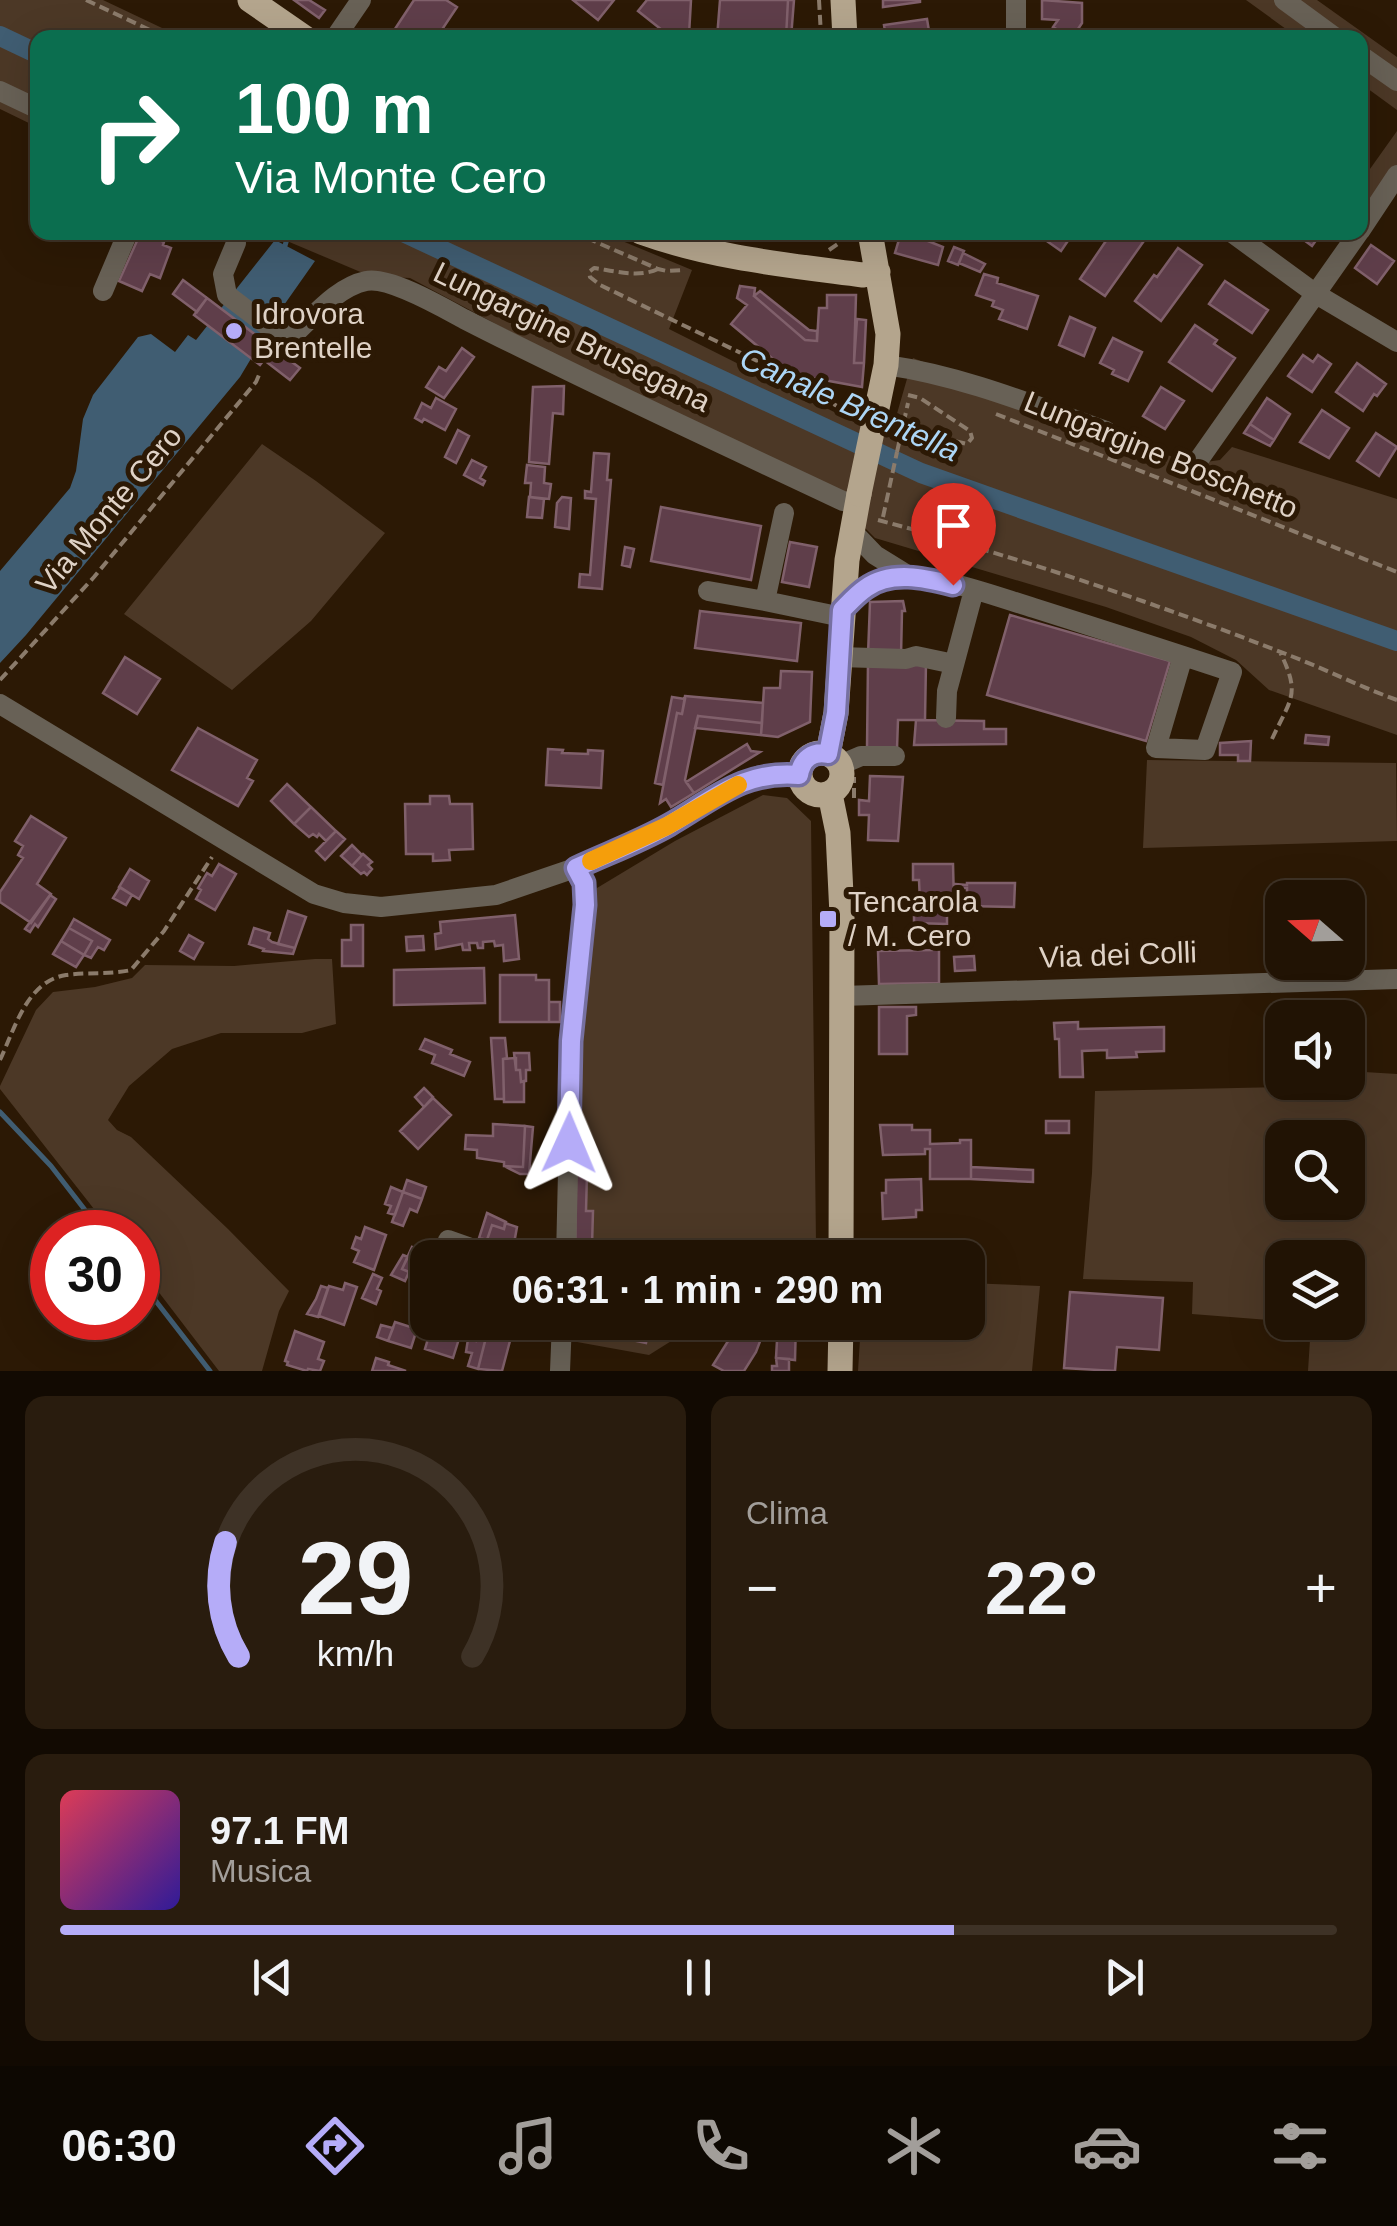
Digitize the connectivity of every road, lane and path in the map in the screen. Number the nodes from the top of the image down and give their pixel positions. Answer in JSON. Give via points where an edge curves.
{"nodes":[{"id":1,"x":86,"y":0,"type":"edge"},
{"id":2,"x":250,"y":0,"type":"edge"},
{"id":3,"x":361,"y":0,"type":"edge"},
{"id":4,"x":820,"y":0,"type":"edge"},
{"id":5,"x":843,"y":0,"type":"edge"},
{"id":6,"x":1016,"y":0,"type":"edge"},
{"id":7,"x":1284,"y":0,"type":"edge"},
{"id":8,"x":149,"y":30,"type":"edge"},
{"id":9,"x":293,"y":30,"type":"edge"},
{"id":10,"x":340,"y":30,"type":"edge"},
{"id":11,"x":822,"y":30,"type":"edge"},
{"id":12,"x":844,"y":30,"type":"edge"},
{"id":13,"x":1016,"y":30,"type":"edge"},
{"id":14,"x":1325,"y":30,"type":"edge"},
{"id":15,"x":1368,"y":60,"type":"edge"},
{"id":16,"x":1397,"y":81,"type":"edge"},
{"id":17,"x":0,"y":91,"type":"edge"},
{"id":18,"x":30,"y":105,"type":"edge"},
{"id":19,"x":1397,"y":175,"type":"edge"},
{"id":20,"x":1368,"y":220,"type":"edge"},
{"id":21,"x":125,"y":240,"type":"edge"},
{"id":22,"x":235,"y":240,"type":"edge"},
{"id":23,"x":591,"y":240,"type":"edge"},
{"id":24,"x":663,"y":240,"type":"edge"},
{"id":25,"x":872,"y":240,"type":"edge"},
{"id":26,"x":1242,"y":240,"type":"edge"},
{"id":27,"x":1354,"y":240,"type":"edge"},
{"id":28,"x":878,"y":272,"type":"junction"},
{"id":29,"x":103,"y":290,"type":"dead end"},
{"id":30,"x":1316,"y":294,"type":"junction"},
{"id":31,"x":1397,"y":342,"type":"edge"},
{"id":32,"x":885,"y":370,"type":"junction"},
{"id":33,"x":258,"y":375,"type":"dead end"},
{"id":34,"x":990,"y":412,"type":"dead end"},
{"id":35,"x":877,"y":419,"type":"junction"},
{"id":36,"x":1106,"y":431,"type":"dead end"},
{"id":37,"x":1200,"y":458,"type":"dead end"},
{"id":38,"x":858,"y":499,"type":"junction"},
{"id":39,"x":784,"y":513,"type":"dead end"},
{"id":40,"x":852,"y":531,"type":"junction"},
{"id":41,"x":1397,"y":572,"type":"edge"},
{"id":42,"x":909,"y":576,"type":"junction"},
{"id":43,"x":708,"y":590,"type":"dead end"},
{"id":44,"x":974,"y":590,"type":"junction"},
{"id":45,"x":765,"y":601,"type":"junction"},
{"id":46,"x":842,"y":614,"type":"junction"},
{"id":47,"x":1280,"y":652,"type":"junction"},
{"id":48,"x":1183,"y":656,"type":"junction"},
{"id":49,"x":839,"y":658,"type":"junction"},
{"id":50,"x":954,"y":664,"type":"junction"},
{"id":51,"x":0,"y":680,"type":"edge"},
{"id":52,"x":1397,"y":700,"type":"edge"},
{"id":53,"x":0,"y":704,"type":"edge"},
{"id":54,"x":946,"y":718,"type":"dead end"},
{"id":55,"x":1272,"y":739,"type":"dead end"},
{"id":56,"x":895,"y":756,"type":"dead end"},
{"id":57,"x":834,"y":759,"type":"junction"},
{"id":58,"x":799,"y":775,"type":"junction"},
{"id":59,"x":830,"y":794,"type":"junction"},
{"id":60,"x":223,"y":840,"type":"junction"},
{"id":61,"x":576,"y":868,"type":"junction"},
{"id":62,"x":1397,"y":979,"type":"edge"},
{"id":63,"x":841,"y":996,"type":"junction"},
{"id":64,"x":0,"y":1060,"type":"edge"},
{"id":65,"x":566,"y":1240,"type":"edge"},
{"id":66,"x":841,"y":1240,"type":"edge"},
{"id":67,"x":561,"y":1340,"type":"edge"},
{"id":68,"x":841,"y":1340,"type":"edge"},
{"id":69,"x":560,"y":1371,"type":"edge"},
{"id":70,"x":840,"y":1371,"type":"edge"}],
"edges":[{"from":1,"to":8,"type":"path"},
{"from":2,"to":9,"type":"main road"},
{"from":3,"to":10,"type":"street"},
{"from":4,"to":11,"type":"path"},
{"from":5,"to":12,"type":"main road"},
{"from":6,"to":13,"type":"street"},
{"from":7,"to":14,"type":"street"},
{"from":15,"to":16,"type":"street"},
{"from":17,"to":18,"type":"street"},
{"from":19,"to":20,"type":"street"},
{"from":21,"to":29,"type":"street"},
{"from":22,"to":38,"type":"street","name":"Lungargine Brusegana","via":[[224,274],[226,295],[277,333],[293,335],[343,290],[369,280],[408,290],[843,501]]},
{"from":23,"to":35,"type":"path","via":[[658,269],[594,268],[590,277],[600,285],[854,416]]},
{"from":24,"to":28,"type":"main road","via":[[737,259]]},
{"from":25,"to":28,"type":"main road"},
{"from":26,"to":30,"type":"street"},
{"from":27,"to":30,"type":"street"},
{"from":28,"to":32,"type":"main road","via":[[888,334]]},
{"from":30,"to":31,"type":"street"},
{"from":30,"to":37,"type":"street"},
{"from":32,"to":35,"type":"main road"},
{"from":32,"to":36,"type":"street","via":[[980,385]]},
{"from":33,"to":51,"type":"path","name":"Via Monte Cero","via":[[94,578]]},
{"from":34,"to":41,"type":"path","name":"Lungargine Boschetto"},
{"from":35,"to":38,"type":"main road","bridge":true},
{"from":35,"to":47,"type":"path","bridge":true,"via":[[967,444],[972,438],[908,395],[908,404],[886,507],[883,519]]},
{"from":38,"to":40,"type":"main road"},
{"from":39,"to":45,"type":"street"},
{"from":40,"to":42,"type":"street"},
{"from":40,"to":46,"type":"main road"},
{"from":42,"to":44,"type":"street"},
{"from":42,"to":46,"type":"street","via":[[867,586]]},
{"from":43,"to":45,"type":"street"},
{"from":44,"to":48,"type":"street"},
{"from":44,"to":50,"type":"street"},
{"from":45,"to":46,"type":"street"},
{"from":46,"to":49,"type":"main road"},
{"from":47,"to":52,"type":"path"},
{"from":47,"to":55,"type":"path","via":[[1293,693]]},
{"from":48,"to":48,"type":"street","via":[[1232,672],[1205,750],[1156,748]]},
{"from":49,"to":50,"type":"street","via":[[916,656]]},
{"from":49,"to":57,"type":"main road"},
{"from":50,"to":54,"type":"street"},
{"from":53,"to":60,"type":"street"},
{"from":56,"to":57,"type":"street"},
{"from":57,"to":58,"type":"main road","via":[[814,754]]},
{"from":57,"to":59,"type":"main road","via":[[841,782]]},
{"from":58,"to":59,"type":"main road","via":[[809,793]]},
{"from":58,"to":61,"type":"street","via":[[748,780]]},
{"from":59,"to":63,"type":"main road","via":[[838,833]]},
{"from":60,"to":61,"type":"street","via":[[314,894],[382,907],[496,895]]},
{"from":60,"to":64,"type":"path","via":[[138,964],[43,983]]},
{"from":61,"to":65,"type":"street","via":[[585,905],[571,1041]]},
{"from":62,"to":63,"type":"street","name":"Via dei Colli"},
{"from":63,"to":66,"type":"main road"},
{"from":67,"to":69,"type":"street"},
{"from":68,"to":70,"type":"main road"}]}
